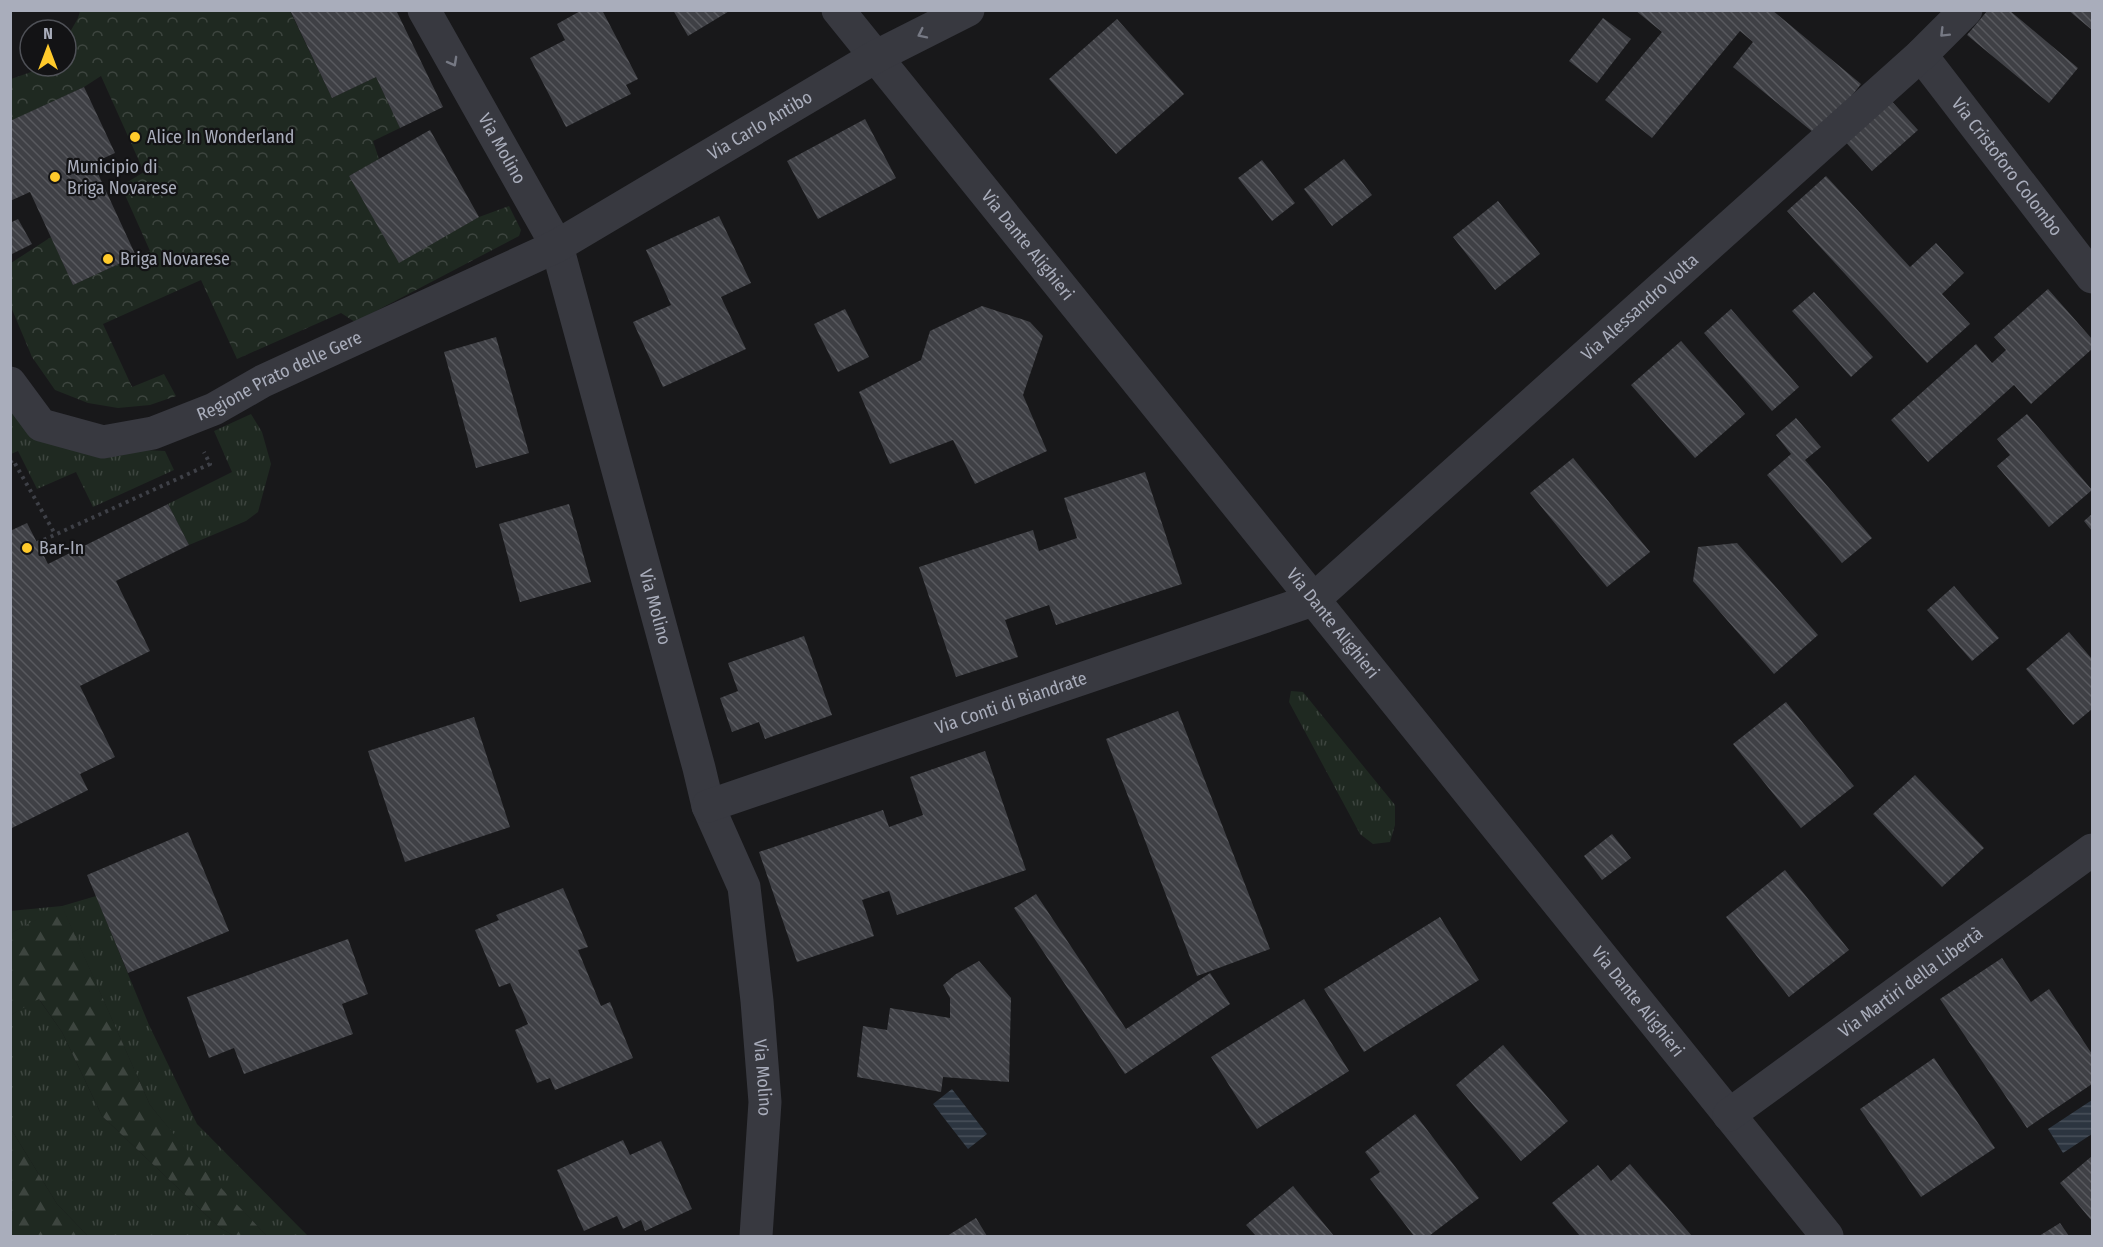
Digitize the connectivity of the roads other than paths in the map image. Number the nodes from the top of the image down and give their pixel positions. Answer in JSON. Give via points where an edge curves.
{"nodes":[{"id":1,"x":424,"y":10,"type":"edge"},
{"id":2,"x":838,"y":10,"type":"edge"},
{"id":3,"x":968,"y":10,"type":"edge"},
{"id":4,"x":1966,"y":10,"type":"edge"},
{"id":5,"x":1921,"y":55,"type":"junction"},
{"id":6,"x":875,"y":57,"type":"junction"},
{"id":7,"x":557,"y":246,"type":"junction"},
{"id":8,"x":2092,"y":277,"type":"edge"},
{"id":9,"x":10,"y":383,"type":"edge"},
{"id":10,"x":1313,"y":600,"type":"junction"},
{"id":11,"x":708,"y":806,"type":"junction"},
{"id":12,"x":2092,"y":850,"type":"edge"},
{"id":13,"x":1729,"y":1115,"type":"junction"},
{"id":14,"x":756,"y":1236,"type":"edge"},
{"id":15,"x":1827,"y":1236,"type":"edge"}],
"edges":[{"from":1,"to":7,"type":"street","name":"Via Molino","one_way":true},
{"from":2,"to":6,"type":"street","name":"Via Dante Alighieri"},
{"from":3,"to":6,"type":"street","name":"Via Carlo Antibo","one_way":true},
{"from":4,"to":5,"type":"street","name":"Via Alessandro Volta","one_way":true},
{"from":5,"to":8,"type":"street","name":"Via Cristoforo Colombo"},
{"from":5,"to":10,"type":"street","name":"Via Alessandro Volta"},
{"from":6,"to":7,"type":"street","name":"Via Carlo Antibo"},
{"from":6,"to":10,"type":"street","name":"Via Dante Alighieri"},
{"from":7,"to":9,"type":"street","name":"Regione Prato delle Gere","via":[[263,381],[214,409],[153,433],[103,442],[41,425]]},
{"from":7,"to":11,"type":"street","name":"Via Molino"},
{"from":10,"to":11,"type":"street","name":"Via Conti di Biandrate"},
{"from":10,"to":13,"type":"street","name":"Via Dante Alighieri"},
{"from":11,"to":14,"type":"street","name":"Via Molino","via":[[744,887],[765,1101]]},
{"from":12,"to":13,"type":"street","name":"Via Martiri della Libertà"},
{"from":13,"to":15,"type":"street","name":"Via Dante Alighieri"}]}
